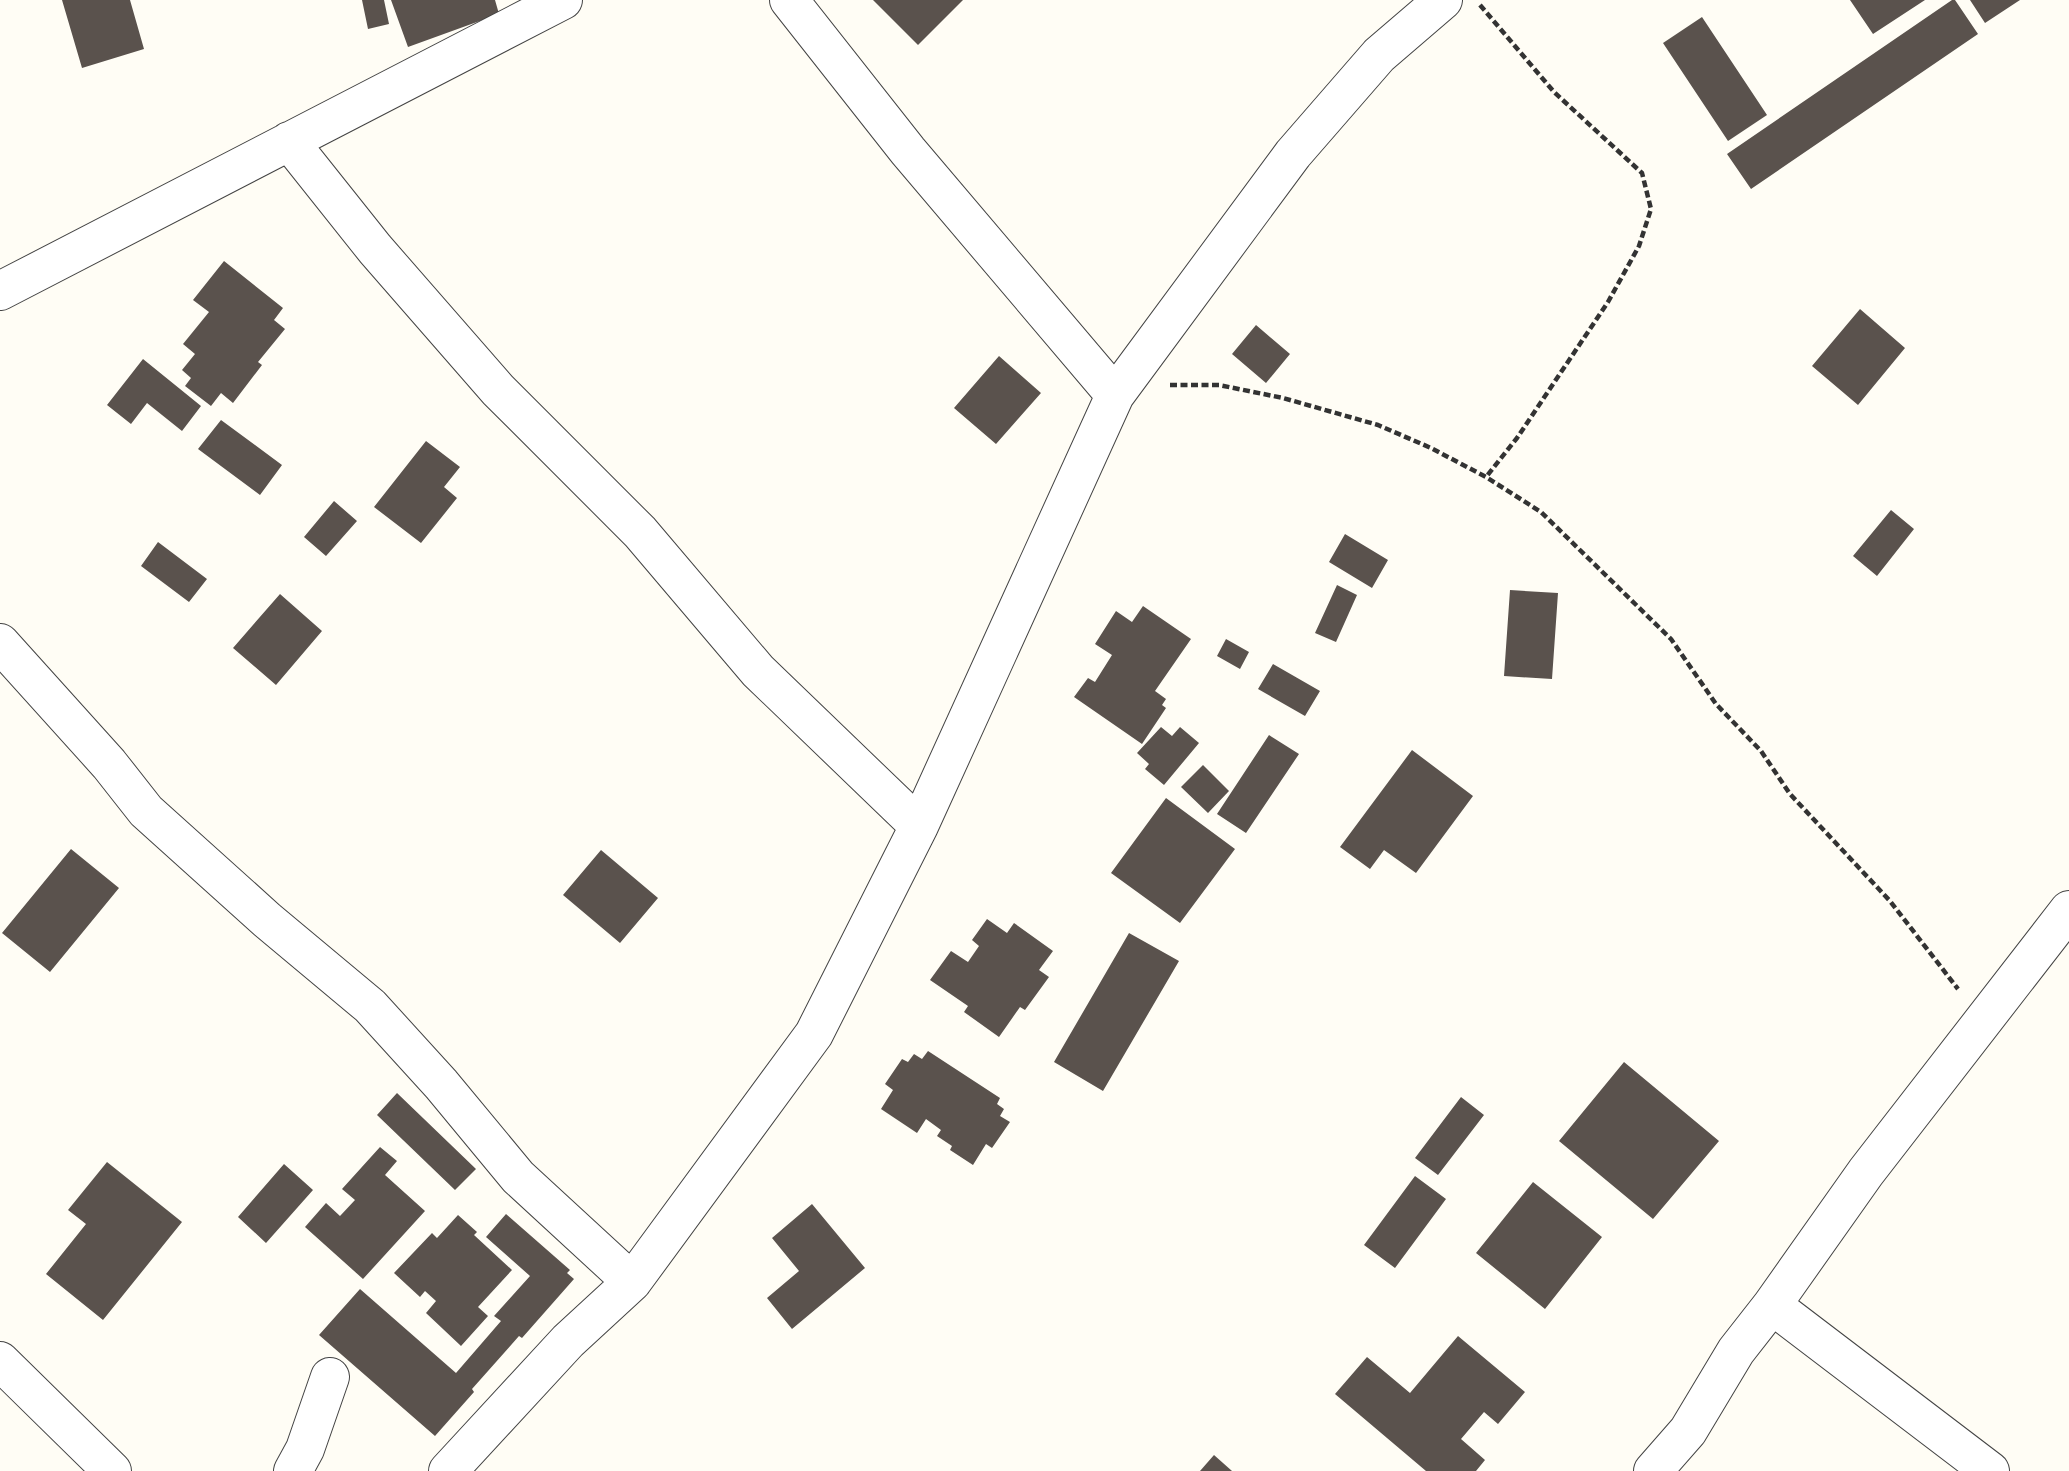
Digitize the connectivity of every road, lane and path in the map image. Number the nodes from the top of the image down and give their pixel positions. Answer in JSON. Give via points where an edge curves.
{"nodes":[{"id":1,"x":563,"y":0,"type":"edge"},
{"id":2,"x":789,"y":0,"type":"edge"},
{"id":3,"x":1443,"y":0,"type":"edge"},
{"id":4,"x":1476,"y":0,"type":"edge"},
{"id":5,"x":289,"y":141,"type":"junction"},
{"id":6,"x":0,"y":291,"type":"edge"},
{"id":7,"x":1115,"y":395,"type":"junction"},
{"id":8,"x":1486,"y":477,"type":"junction"},
{"id":9,"x":0,"y":643,"type":"edge"},
{"id":10,"x":919,"y":826,"type":"junction"},
{"id":11,"x":2069,"y":910,"type":"edge"},
{"id":12,"x":1984,"y":1019,"type":"junction"},
{"id":13,"x":632,"y":1282,"type":"junction"},
{"id":14,"x":1772,"y":1305,"type":"junction"},
{"id":15,"x":0,"y":1361,"type":"edge"},
{"id":16,"x":330,"y":1377,"type":"dead end"},
{"id":17,"x":112,"y":1471,"type":"edge"},
{"id":18,"x":293,"y":1471,"type":"edge"},
{"id":19,"x":448,"y":1471,"type":"edge"},
{"id":20,"x":1653,"y":1471,"type":"edge"},
{"id":21,"x":1990,"y":1471,"type":"edge"}],
"edges":[{"from":1,"to":5,"type":"street"},
{"from":2,"to":7,"type":"street","via":[[908,151]]},
{"from":3,"to":7,"type":"street","via":[[1379,55],[1293,154]]},
{"from":4,"to":8,"type":"path","via":[[1554,92],[1642,173],[1651,209],[1639,246],[1608,302]]},
{"from":5,"to":6,"type":"street"},
{"from":5,"to":10,"type":"street","via":[[375,249],[498,390],[640,532],[758,671]]},
{"from":7,"to":8,"type":"path","via":[[1166,385],[1220,386],[1283,398],[1378,425]]},
{"from":7,"to":10,"type":"street"},
{"from":8,"to":12,"type":"path","via":[[1541,512],[1671,639],[1716,704],[1760,751],[1790,794],[1890,901]]},
{"from":9,"to":13,"type":"street","via":[[146,811],[370,1006],[518,1177]]},
{"from":10,"to":13,"type":"street","via":[[814,1034]]},
{"from":11,"to":12,"type":"street"},
{"from":12,"to":14,"type":"street","via":[[1866,1172]]},
{"from":13,"to":19,"type":"street","via":[[568,1341]]},
{"from":14,"to":20,"type":"street","via":[[1736,1351],[1688,1431]]},
{"from":14,"to":21,"type":"street"},
{"from":15,"to":17,"type":"street"},
{"from":16,"to":18,"type":"street"}]}
